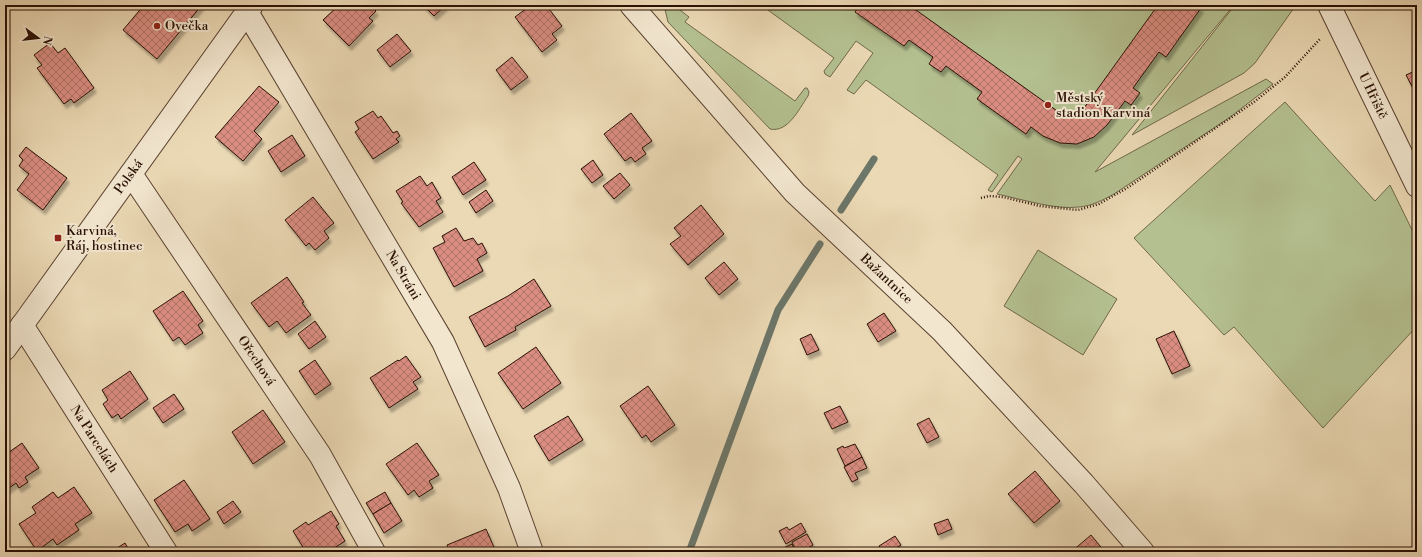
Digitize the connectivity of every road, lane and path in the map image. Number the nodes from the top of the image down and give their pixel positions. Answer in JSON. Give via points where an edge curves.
{"nodes":[{"id":1,"x":631,"y":5,"type":"edge"},
{"id":2,"x":250,"y":8,"type":"edge"},
{"id":3,"x":1332,"y":13,"type":"edge"},
{"id":4,"x":131,"y":174,"type":"junction"},
{"id":5,"x":1417,"y":186,"type":"edge"},
{"id":6,"x":981,"y":198,"type":"dead end"},
{"id":7,"x":22,"y":326,"type":"junction"},
{"id":8,"x":5,"y":349,"type":"edge"},
{"id":9,"x":166,"y":552,"type":"edge"},
{"id":10,"x":374,"y":552,"type":"edge"},
{"id":11,"x":532,"y":552,"type":"edge"},
{"id":12,"x":1142,"y":552,"type":"edge"}],
"edges":[{"from":1,"to":12,"type":"street","name":"Bažantnice","via":[[794,193],[942,331],[1084,484]]},
{"from":2,"to":4,"type":"street","name":"Polská"},
{"from":2,"to":11,"type":"street","name":"Na Stráni","via":[[443,342],[509,488]]},
{"from":3,"to":5,"type":"street","name":"U Hřiště"},
{"from":3,"to":6,"type":"path","via":[[1285,77],[1254,102],[1128,188],[1100,204],[1078,210],[1040,206],[1003,197]]},
{"from":4,"to":7,"type":"street","name":"Polská"},
{"from":4,"to":10,"type":"street","name":"Ořechová","via":[[320,455]]},
{"from":7,"to":8,"type":"street","name":"Polská"},
{"from":7,"to":9,"type":"street","name":"Na Parcelách"}]}
